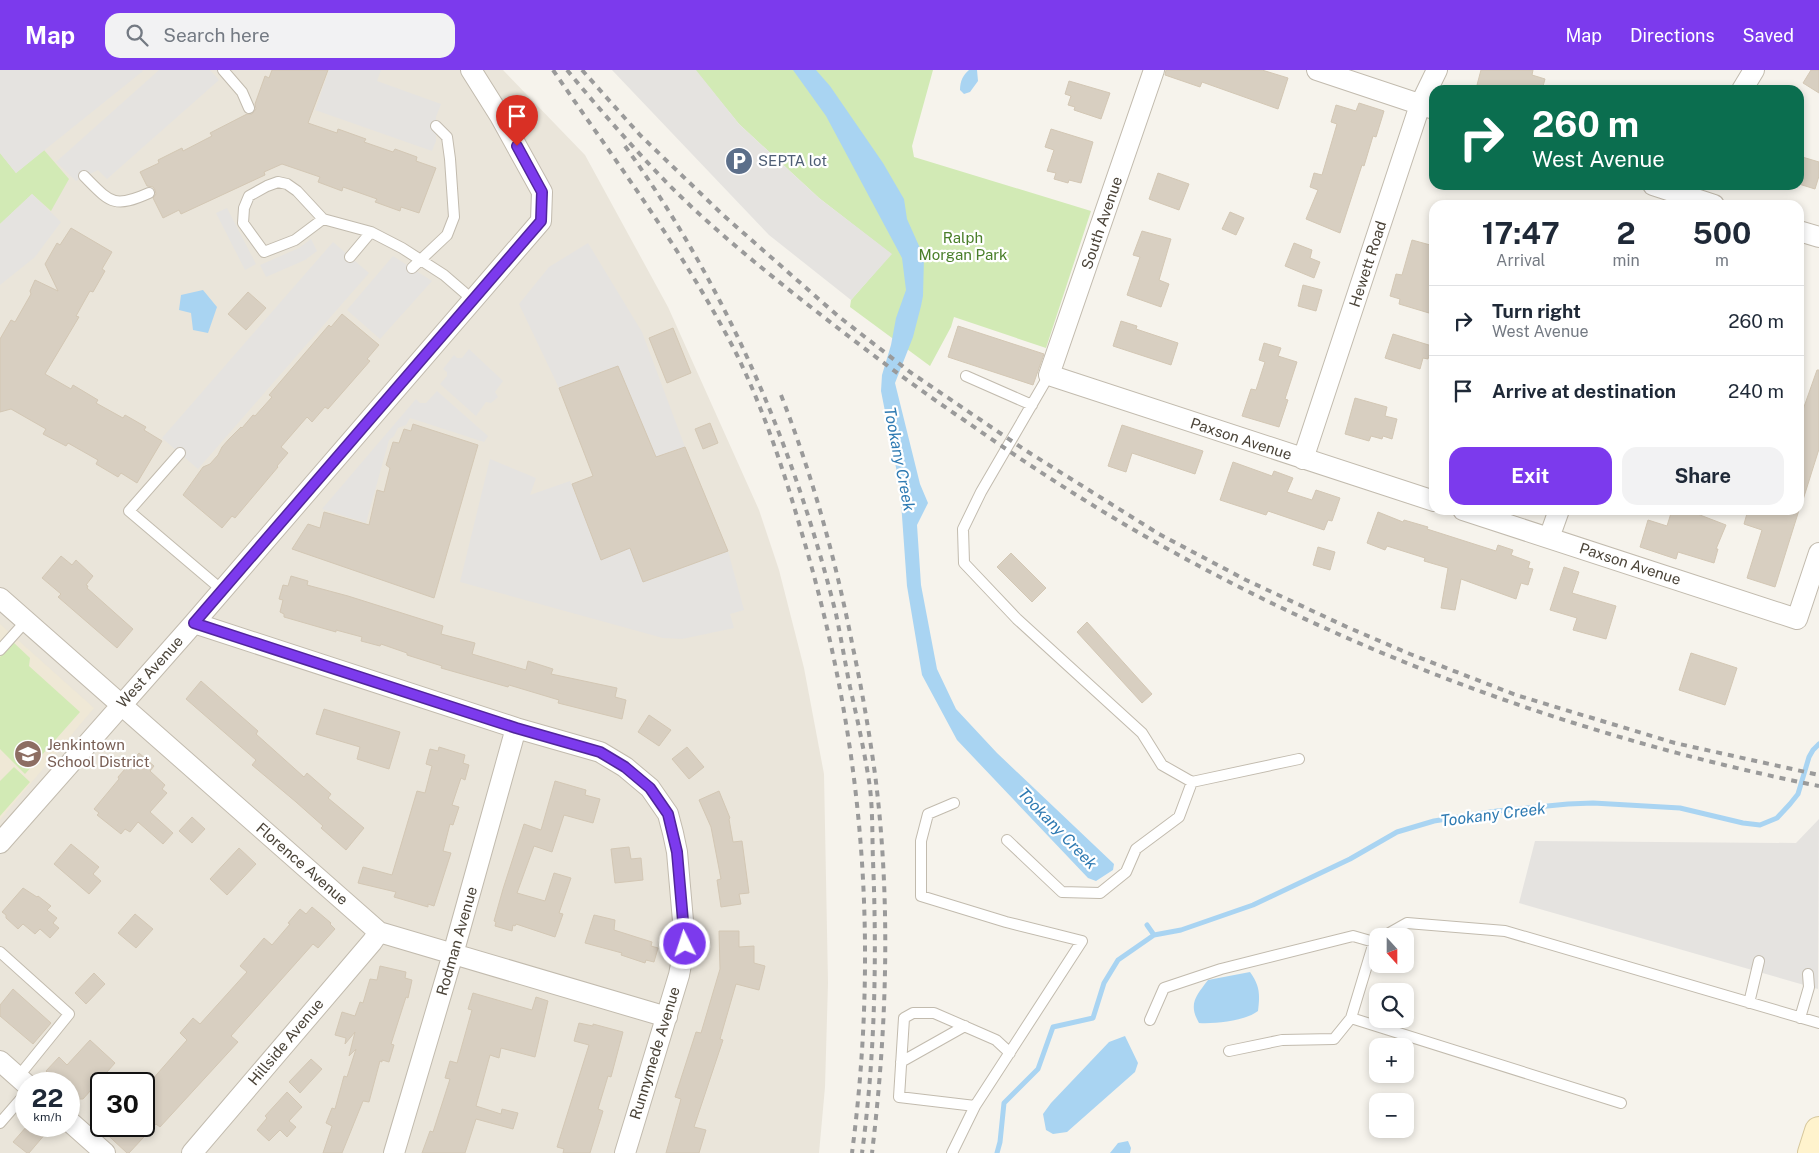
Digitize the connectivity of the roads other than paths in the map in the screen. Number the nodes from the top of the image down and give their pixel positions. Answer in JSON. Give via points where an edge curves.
{"nodes":[{"id":1,"x":223,"y":70,"type":"edge"},
{"id":2,"x":471,"y":70,"type":"edge"},
{"id":3,"x":1154,"y":70,"type":"edge"},
{"id":4,"x":1317,"y":70,"type":"edge"},
{"id":5,"x":1437,"y":70,"type":"edge"},
{"id":6,"x":1754,"y":70,"type":"edge"},
{"id":7,"x":1433,"y":85,"type":"edge"},
{"id":8,"x":1745,"y":85,"type":"edge"},
{"id":9,"x":1427,"y":107,"type":"edge"},
{"id":10,"x":249,"y":108,"type":"dead end"},
{"id":11,"x":436,"y":126,"type":"dead end"},
{"id":12,"x":84,"y":176,"type":"dead end"},
{"id":13,"x":149,"y":193,"type":"dead end"},
{"id":14,"x":1675,"y":194,"type":"edge"},
{"id":15,"x":1696,"y":200,"type":"edge"},
{"id":16,"x":323,"y":219,"type":"junction"},
{"id":17,"x":371,"y":232,"type":"junction"},
{"id":18,"x":1804,"y":233,"type":"edge"},
{"id":19,"x":1819,"y":238,"type":"edge"},
{"id":20,"x":350,"y":257,"type":"dead end"},
{"id":21,"x":420,"y":260,"type":"junction"},
{"id":22,"x":412,"y":268,"type":"dead end"},
{"id":23,"x":473,"y":300,"type":"junction"},
{"id":24,"x":1049,"y":375,"type":"junction"},
{"id":25,"x":966,"y":376,"type":"dead end"},
{"id":26,"x":1032,"y":405,"type":"junction"},
{"id":27,"x":180,"y":453,"type":"dead end"},
{"id":28,"x":1303,"y":459,"type":"junction"},
{"id":29,"x":1429,"y":499,"type":"edge"},
{"id":30,"x":1478,"y":515,"type":"edge"},
{"id":31,"x":1557,"y":515,"type":"edge"},
{"id":32,"x":1549,"y":538,"type":"junction"},
{"id":33,"x":1819,"y":553,"type":"edge"},
{"id":34,"x":222,"y":590,"type":"junction"},
{"id":35,"x":0,"y":598,"type":"edge"},
{"id":36,"x":26,"y":621,"type":"junction"},
{"id":37,"x":194,"y":623,"type":"junction"},
{"id":38,"x":0,"y":650,"type":"edge"},
{"id":39,"x":122,"y":704,"type":"junction"},
{"id":40,"x":516,"y":728,"type":"junction"},
{"id":41,"x":1299,"y":759,"type":"dead end"},
{"id":42,"x":1192,"y":782,"type":"junction"},
{"id":43,"x":954,"y":803,"type":"dead end"},
{"id":44,"x":1007,"y":840,"type":"dead end"},
{"id":45,"x":0,"y":843,"type":"edge"},
{"id":46,"x":1398,"y":928,"type":"edge"},
{"id":47,"x":380,"y":932,"type":"junction"},
{"id":48,"x":1369,"y":939,"type":"edge"},
{"id":49,"x":0,"y":952,"type":"edge"},
{"id":50,"x":453,"y":954,"type":"junction"},
{"id":51,"x":1759,"y":961,"type":"dead end"},
{"id":52,"x":1369,"y":963,"type":"edge"},
{"id":53,"x":1808,"y":974,"type":"dead end"},
{"id":54,"x":1748,"y":1003,"type":"junction"},
{"id":55,"x":667,"y":1017,"type":"junction"},
{"id":56,"x":1352,"y":1018,"type":"junction"},
{"id":57,"x":1800,"y":1018,"type":"junction"},
{"id":58,"x":1150,"y":1020,"type":"dead end"},
{"id":59,"x":1819,"y":1023,"type":"edge"},
{"id":60,"x":965,"y":1026,"type":"junction"},
{"id":61,"x":1229,"y":1052,"type":"dead end"},
{"id":62,"x":1010,"y":1053,"type":"junction"},
{"id":63,"x":0,"y":1061,"type":"edge"},
{"id":64,"x":901,"y":1062,"type":"junction"},
{"id":65,"x":32,"y":1072,"type":"edge"},
{"id":66,"x":15,"y":1075,"type":"edge"},
{"id":67,"x":15,"y":1099,"type":"edge"},
{"id":68,"x":1622,"y":1103,"type":"dead end"},
{"id":69,"x":975,"y":1106,"type":"junction"},
{"id":70,"x":0,"y":1123,"type":"edge"},
{"id":71,"x":80,"y":1131,"type":"edge"},
{"id":72,"x":1819,"y":1131,"type":"edge"},
{"id":73,"x":105,"y":1153,"type":"edge"},
{"id":74,"x":192,"y":1153,"type":"edge"},
{"id":75,"x":394,"y":1153,"type":"edge"},
{"id":76,"x":625,"y":1153,"type":"edge"},
{"id":77,"x":952,"y":1153,"type":"edge"},
{"id":78,"x":1812,"y":1153,"type":"edge"}],
"edges":[{"from":1,"to":10,"type":"lane","via":[[242,92]]},
{"from":2,"to":23,"type":"street","name":"West Avenue","via":[[542,192],[541,221]]},
{"from":3,"to":24,"type":"street","name":"South Avenue"},
{"from":4,"to":9,"type":"street"},
{"from":5,"to":7,"type":"street","name":"Hewett Road"},
{"from":6,"to":8,"type":"street"},
{"from":9,"to":28,"type":"street","name":"Hewett Road"},
{"from":11,"to":21,"type":"lane","via":[[447,137],[454,217],[447,235]]},
{"from":12,"to":13,"type":"lane","via":[[106,199],[121,203]]},
{"from":14,"to":15,"type":"street"},
{"from":16,"to":16,"type":"lane","via":[[297,191],[278,182],[248,196],[243,224],[264,252],[294,240]]},
{"from":16,"to":17,"type":"lane"},
{"from":17,"to":20,"type":"lane"},
{"from":17,"to":21,"type":"lane"},
{"from":18,"to":19,"type":"street"},
{"from":21,"to":22,"type":"lane"},
{"from":21,"to":23,"type":"lane"},
{"from":23,"to":34,"type":"street","name":"West Avenue"},
{"from":24,"to":26,"type":"lane"},
{"from":24,"to":28,"type":"street","name":"Paxson Avenue"},
{"from":25,"to":26,"type":"lane"},
{"from":26,"to":42,"type":"lane","via":[[963,529],[964,563],[1017,619],[1142,733],[1162,765]]},
{"from":27,"to":34,"type":"lane","via":[[129,512]]},
{"from":28,"to":29,"type":"street","name":"Paxson Avenue"},
{"from":30,"to":32,"type":"street","name":"Paxson Avenue"},
{"from":31,"to":32,"type":"street"},
{"from":32,"to":33,"type":"street","name":"Paxson Avenue","via":[[1796,619]]},
{"from":34,"to":37,"type":"street","name":"West Avenue"},
{"from":35,"to":36,"type":"street","name":"Florence Avenue"},
{"from":36,"to":38,"type":"lane"},
{"from":36,"to":39,"type":"street","name":"Florence Avenue"},
{"from":37,"to":39,"type":"street","name":"West Avenue"},
{"from":37,"to":40,"type":"street","name":"Runnymede Avenue"},
{"from":39,"to":45,"type":"street","name":"West Avenue"},
{"from":39,"to":47,"type":"street","name":"Florence Avenue"},
{"from":40,"to":50,"type":"street","name":"Rodman Avenue"},
{"from":40,"to":55,"type":"street","name":"Runnymede Avenue","via":[[600,752],[650,788],[668,814],[677,852],[685,944]]},
{"from":41,"to":42,"type":"lane"},
{"from":42,"to":44,"type":"lane","via":[[1179,817],[1136,849],[1126,872],[1100,893],[1062,892]]},
{"from":43,"to":62,"type":"lane","via":[[928,814],[921,842],[921,896],[1082,941]]},
{"from":46,"to":54,"type":"lane","via":[[1407,923],[1505,932]]},
{"from":47,"to":50,"type":"street","name":"Florence Avenue"},
{"from":47,"to":74,"type":"street","name":"Hillside Avenue"},
{"from":48,"to":58,"type":"lane","via":[[1353,936],[1220,969],[1164,988]]},
{"from":49,"to":65,"type":"lane","via":[[69,1014]]},
{"from":50,"to":55,"type":"street","name":"Florence Avenue"},
{"from":50,"to":75,"type":"street","name":"Rodman Avenue"},
{"from":51,"to":54,"type":"lane"},
{"from":52,"to":56,"type":"lane"},
{"from":53,"to":57,"type":"lane","via":[[1809,987]]},
{"from":54,"to":57,"type":"lane"},
{"from":55,"to":76,"type":"street","name":"Runnymede Avenue"},
{"from":56,"to":61,"type":"lane","via":[[1334,1039],[1282,1040]]},
{"from":56,"to":68,"type":"lane"},
{"from":57,"to":59,"type":"lane"},
{"from":60,"to":62,"type":"lane","via":[[996,1040]]},
{"from":60,"to":64,"type":"lane"},
{"from":60,"to":64,"type":"lane","via":[[934,1013],[913,1013],[904,1018]]},
{"from":62,"to":69,"type":"lane"},
{"from":63,"to":66,"type":"street"},
{"from":64,"to":69,"type":"lane","via":[[899,1097]]},
{"from":67,"to":70,"type":"lane"},
{"from":69,"to":77,"type":"lane"},
{"from":71,"to":73,"type":"street"},
{"from":72,"to":78,"type":"street"}]}
